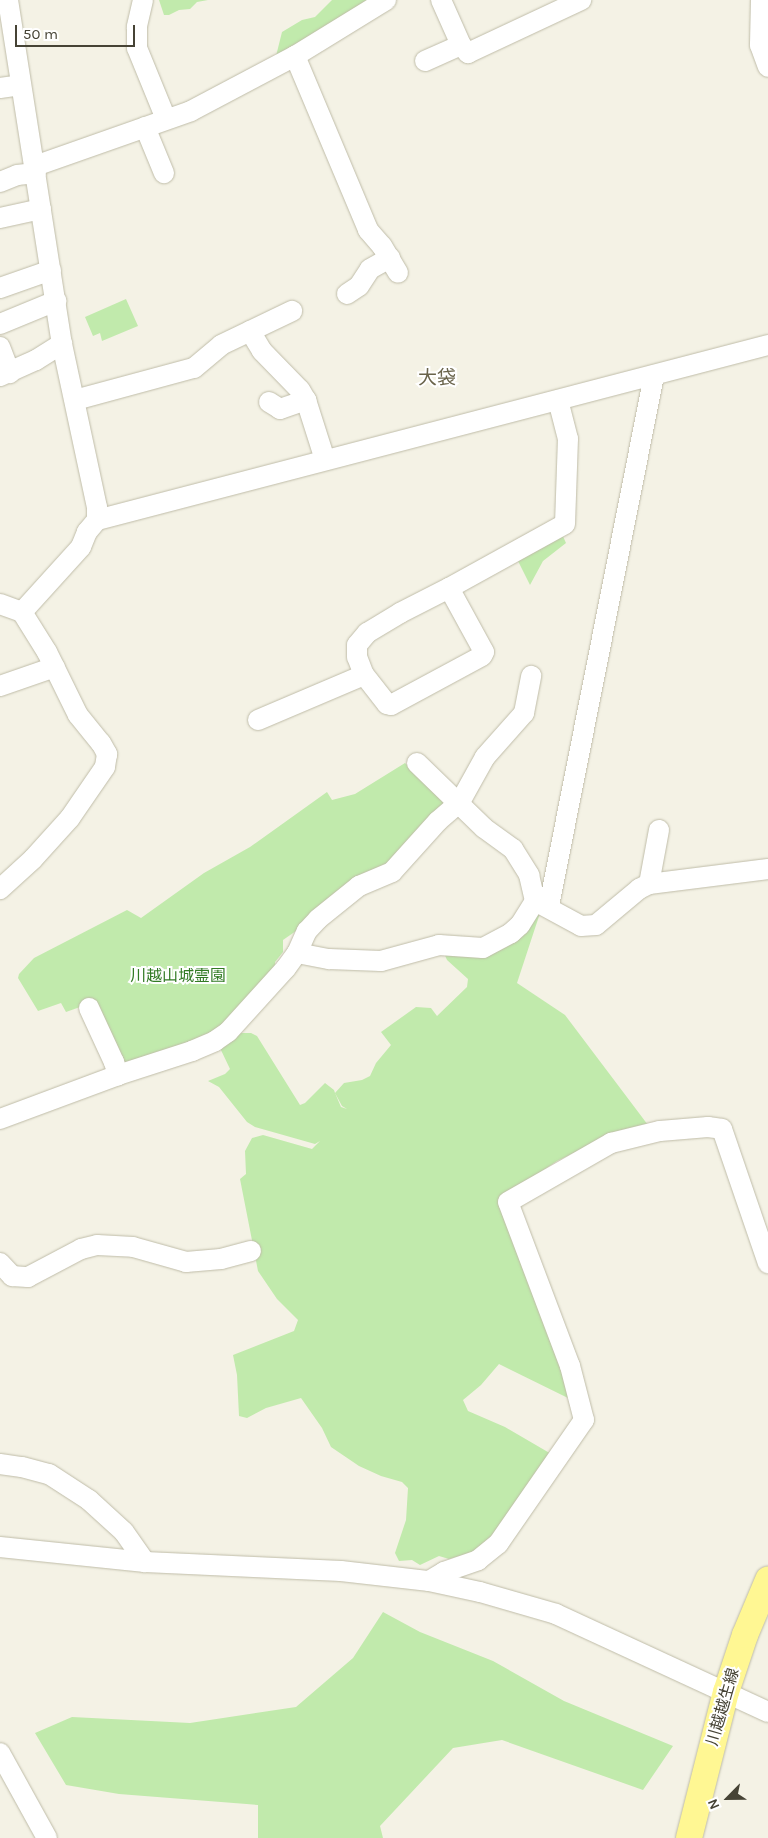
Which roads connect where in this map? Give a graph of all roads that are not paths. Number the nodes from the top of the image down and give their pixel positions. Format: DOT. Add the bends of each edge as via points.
graph roads {
  1 [pos="8,0"];
  2 [pos="143,0"];
  3 [pos="386,0"];
  4 [pos="440,0"];
  5 [pos="581,0"];
  6 [pos="761,0"];
  7 [pos="6,39"];
  8 [pos="461,45"];
  9 [pos="295,56"];
  10 [pos="425,61"];
  11 [pos="768,67"];
  12 [pos="21,85"];
  13 [pos="0,88"];
  14 [pos="166,119"];
  15 [pos="145,127"];
  16 [pos="35,170"];
  17 [pos="164,173"];
  18 [pos="0,182"];
  19 [pos="41,209"];
  20 [pos="0,218"];
  21 [pos="51,270"];
  22 [pos="0,288"];
  23 [pos="347,294"];
  24 [pos="56,301"];
  25 [pos="292,311"];
  26 [pos="0,324"];
  27 [pos="250,332"];
  28 [pos="62,344"];
  29 [pos="768,345"];
  30 [pos="0,347"];
  31 [pos="5,374"];
  32 [pos="654,376"];
  33 [pos="75,400"];
  34 [pos="306,400"];
  35 [pos="558,400"];
  36 [pos="269,402"];
  37 [pos="325,460"];
  38 [pos="96,520"];
  39 [pos="449,588"];
  40 [pos="0,604"];
  41 [pos="22,612"];
  42 [pos="55,667"];
  43 [pos="364,675"];
  44 [pos="531,676"];
  45 [pos="0,686"];
  46 [pos="258,720"];
  47 [pos="417,763"];
  48 [pos="460,802"];
  49 [pos="659,830"];
  50 [pos="768,869"];
  51 [pos="649,884"];
  52 [pos="0,889"];
  53 [pos="542,903"];
  54 [pos="297,953"];
  55 [pos="89,1008"];
  56 [pos="118,1075"];
  57 [pos="0,1120"];
  58 [pos="252,1251"];
  59 [pos="0,1263"];
  60 [pos="768,1263"];
  61 [pos="0,1464"];
  62 [pos="0,1547"];
  63 [pos="145,1562"];
  64 [pos="768,1580"];
  65 [pos="429,1581"];
  66 [pos="726,1692"];
  67 [pos="768,1712"];
  68 [pos="0,1752"];
  69 [pos="47,1838"];
  70 [pos="688,1838"];
  1 -- 7 [label="street"];
  2 -- 14 [label="street" via="137,48"];
  3 -- 9 [label="street"];
  4 -- 8 [label="street"];
  5 -- 8 [label="street" via="468,53"];
  6 -- 11 [label="street" via="760,45"];
  7 -- 12 [label="street"];
  8 -- 10 [label="street"];
  9 -- 14 [label="street" via="191,112"];
  9 -- 23 [label="street" via="368,230 394,266 370,269 359,286"];
  12 -- 13 [label="street"];
  12 -- 16 [label="street"];
  14 -- 15 [label="street"];
  15 -- 16 [label="street"];
  15 -- 17 [label="street"];
  16 -- 18 [label="street"];
  16 -- 19 [label="street"];
  19 -- 20 [label="street"];
  19 -- 21 [label="street"];
  21 -- 22 [label="street"];
  21 -- 24 [label="street"];
  24 -- 26 [label="street"];
  24 -- 28 [label="street"];
  25 -- 27 [label="street"];
  27 -- 33 [label="street" via="221,345 194,368"];
  27 -- 34 [label="street" via="262,351"];
  28 -- 31 [label="street"];
  28 -- 33 [label="street"];
  29 -- 32 [label="street"];
  30 -- 31 [label="street"];
  32 -- 35 [label="street"];
  32 -- 53 [label="street"];
  33 -- 38 [label="street" via="97,507"];
  34 -- 36 [label="street" via="280,409"];
  34 -- 37 [label="street"];
  35 -- 37 [label="street"];
  35 -- 39 [label="street" via="568,439 565,524"];
  37 -- 38 [label="street"];
  38 -- 41 [label="street" via="74,557"];
  39 -- 43 [label="street" via="367,633 356,645"];
  39 -- 43 [label="street" via="484,652 482,656 391,705"];
  40 -- 41 [label="street"];
  41 -- 42 [label="street"];
  42 -- 45 [label="street"];
  42 -- 52 [label="street" via="78,716 107,754 106,767 70,818"];
  43 -- 46 [label="street"];
  44 -- 48 [label="street" via="524,713 485,756"];
  47 -- 48 [label="street"];
  48 -- 53 [label="street" via="484,828 513,849 530,875"];
  48 -- 54 [label="street" via="438,821 392,872 359,886 318,919"];
  49 -- 51 [label="street"];
  50 -- 51 [label="street"];
  51 -- 53 [label="street" via="606,919 589,927 581,926"];
  53 -- 54 [label="street" via="512,932 483,948 440,945 381,961 329,959"];
  54 -- 56 [label="street" via="228,1032 215,1041"];
  55 -- 56 [label="street"];
  56 -- 57 [label="street"];
  58 -- 59 [label="street" via="222,1259 186,1262 133,1247 98,1244 81,1249 28,1277 12,1276"];
  60 -- 65 [label="street" via="722,1129 708,1126 660,1131 611,1143 508,1202 570,1366 584,1420 498,1544 478,1560"];
  61 -- 63 [label="street" via="49,1474 83,1496 124,1532"];
  62 -- 63 [label="street"];
  63 -- 65 [label="street" via="342,1571"];
  64 -- 66 [label="main road, 川越越生線"];
  65 -- 66 [label="street" via="556,1614"];
  66 -- 67 [label="street"];
  66 -- 70 [label="main road, 川越越生線"];
  68 -- 69 [label="street"];
}
